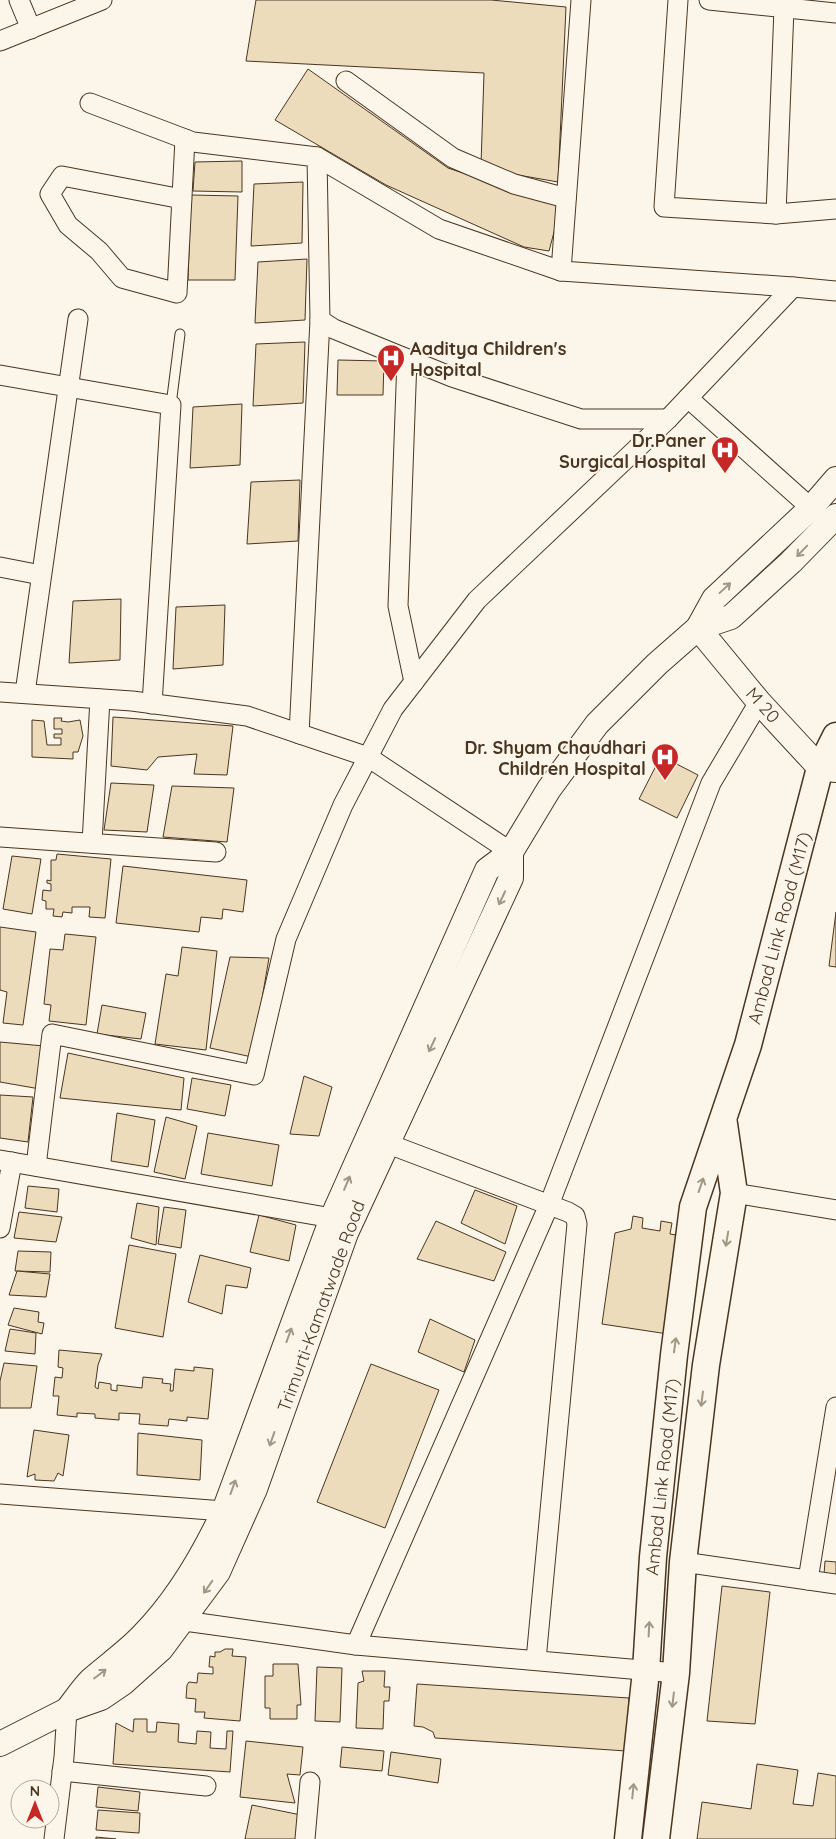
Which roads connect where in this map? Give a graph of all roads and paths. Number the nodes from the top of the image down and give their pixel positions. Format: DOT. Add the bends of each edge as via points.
graph roads {
  1 [pos="19,0"];
  2 [pos="102,0"];
  3 [pos="581,0"];
  4 [pos="678,0"];
  5 [pos="709,0"];
  6 [pos="784,8"];
  7 [pos="836,13"];
  8 [pos="31,29"];
  9 [pos="0,41"];
  10 [pos="346,81"];
  11 [pos="90,103"];
  12 [pos="185,139"];
  13 [pos="316,157"];
  14 [pos="566,198"];
  15 [pos="182,199"];
  16 [pos="836,209"];
  17 [pos="776,214"];
  18 [pos="561,272"];
  19 [pos="793,287"];
  20 [pos="836,291"];
  21 [pos="78,319"];
  22 [pos="320,320"];
  23 [pos="180,334"];
  24 [pos="408,359"];
  25 [pos="0,375"];
  26 [pos="68,387"];
  27 [pos="688,398"];
  28 [pos="171,405"];
  29 [pos="668,419"];
  30 [pos="836,479"];
  31 [pos="825,516"];
  32 [pos="0,567"];
  33 [pos="41,575"];
  34 [pos="698,628"];
  35 [pos="414,682"];
  36 [pos="0,692"];
  37 [pos="24,693"];
  38 [pos="100,699"];
  39 [pos="759,702"];
  40 [pos="152,704"];
  41 [pos="299,734"];
  42 [pos="836,736"];
  43 [pos="368,757"];
  44 [pos="828,769"];
  45 [pos="0,837"];
  46 [pos="92,843"];
  47 [pos="216,852"];
  48 [pos="511,852"];
  49 [pos="724,1121"];
  50 [pos="386,1143"];
  51 [pos="6,1161"];
  52 [pos="36,1166"];
  53 [pos="734,1193"];
  54 [pos="549,1205"];
  55 [pos="836,1210"];
  56 [pos="340,1222"];
  57 [pos="0,1228"];
  58 [pos="836,1407"];
  59 [pos="830,1477"];
  60 [pos="0,1494"];
  61 [pos="224,1511"];
  62 [pos="683,1562"];
  63 [pos="808,1580"];
  64 [pos="836,1584"];
  65 [pos="159,1618"];
  66 [pos="182,1621"];
  67 [pos="356,1645"];
  68 [pos="536,1660"];
  69 [pos="646,1671"];
  70 [pos="676,1673"];
  71 [pos="67,1710"];
  72 [pos="0,1744"];
  73 [pos="62,1771"];
  74 [pos="310,1782"];
  75 [pos="206,1786"];
  76 [pos="54,1839"];
  77 [pos="304,1839"];
  78 [pos="628,1839"];
  79 [pos="656,1839"];
  1 -- 8 [label="street"];
  2 -- 8 [label="street"];
  3 -- 14 [label="street"];
  4 -- 17 [label="street" via="664,207"];
  5 -- 6 [label="street"];
  6 -- 7 [label="street"];
  6 -- 17 [label="street"];
  8 -- 9 [label="street"];
  10 -- 14 [label="street" via="453,158 514,184"];
  11 -- 12 [label="street"];
  12 -- 13 [label="street"];
  12 -- 15 [label="street"];
  13 -- 18 [label="street" via="438,229"];
  13 -- 22 [label="street"];
  14 -- 18 [label="street"];
  15 -- 15 [label="street" via="177,293 122,278 99,251 68,225 50,194 62,176"];
  16 -- 17 [label="street"];
  18 -- 19 [label="street"];
  19 -- 20 [label="street"];
  19 -- 27 [label="street"];
  21 -- 26 [label="street"];
  22 -- 24 [label="street" via="334,329"];
  22 -- 41 [label="street"];
  23 -- 28 [label="lane"];
  24 -- 29 [label="street" via="581,420"];
  24 -- 35 [label="street" via="398,606"];
  25 -- 26 [label="street"];
  26 -- 28 [label="street"];
  26 -- 33 [label="street"];
  27 -- 29 [label="street"];
  27 -- 31 [label="street"];
  28 -- 40 [label="street"];
  29 -- 35 [label="street" via="477,600"];
  30 -- 31 [label="street, Trimurti-Kamatwade Road"];
  31 -- 34 [label="street, Trimurti-Kamatwade Road" via="791,562 730,617"];
  32 -- 33 [label="street"];
  33 -- 37 [label="street"];
  34 -- 39 [label="street, M 20"];
  34 -- 48 [label="street, Trimurti-Kamatwade Road" via="597,724 549,789"];
  35 -- 43 [label="street" via="393,709"];
  36 -- 37 [label="street"];
  37 -- 38 [label="street"];
  38 -- 40 [label="street"];
  38 -- 46 [label="street"];
  39 -- 44 [label="street, M 20"];
  39 -- 54 [label="street" via="711,783"];
  40 -- 41 [label="street" via="247,716"];
  41 -- 43 [label="street"];
  42 -- 44 [label="main road, Ambad Link Road (M17)"];
  43 -- 48 [label="street"];
  43 -- 52 [label="street" via="343,805 286,939 254,1075 52,1034"];
  44 -- 49 [label="main road, Ambad Link Road (M17)"];
  45 -- 46 [label="street"];
  46 -- 47 [label="street"];
  48 -- 50 [label="street, Trimurti-Kamatwade Road, one-way" via="511,878"];
  56 -- 48 [label="street, Trimurti-Kamatwade Road, one-way" via="487,870"];
  49 -- 53 [label="main road, Ambad Link Road (M17)"];
  69 -- 49 [label="main road, Ambad Link Road (M17), one-way" via="659,1499 693,1207"];
  50 -- 54 [label="street"];
  50 -- 56 [label="street, Trimurti-Kamatwade Road"];
  51 -- 52 [label="street"];
  51 -- 57 [label="street"];
  52 -- 56 [label="street"];
  53 -- 55 [label="street"];
  53 -- 62 [label="main road, Ambad Link Road (M17), one-way" via="706,1365"];
  54 -- 67 [label="street"];
  54 -- 68 [label="street" via="574,1216 577,1231"];
  61 -- 56 [label="street, Trimurti-Kamatwade Road, one-way"];
  56 -- 66 [label="street, Trimurti-Kamatwade Road, one-way" via="240,1527 218,1572"];
  58 -- 59 [label="street"];
  59 -- 63 [label="street"];
  60 -- 61 [label="street"];
  61 -- 65 [label="street, Trimurti-Kamatwade Road" via="198,1564"];
  62 -- 63 [label="street"];
  62 -- 70 [label="main road, Ambad Link Road (M17)"];
  63 -- 64 [label="street"];
  65 -- 66 [label="street"];
  71 -- 65 [label="street, Trimurti-Kamatwade Road, one-way" via="91,1680 123,1656"];
  66 -- 67 [label="street"];
  66 -- 71 [label="street, Trimurti-Kamatwade Road" via="161,1649 123,1683 101,1698"];
  67 -- 68 [label="street"];
  68 -- 69 [label="street"];
  69 -- 70 [label="street"];
  78 -- 69 [label="main road, Ambad Link Road (M17), one-way"];
  70 -- 79 [label="main road, Ambad Link Road (M17), one-way"];
  71 -- 72 [label="street, Trimurti-Kamatwade Road"];
  71 -- 73 [label="street"];
  73 -- 75 [label="street"];
  73 -- 76 [label="street"];
  74 -- 77 [label="street"];
}
